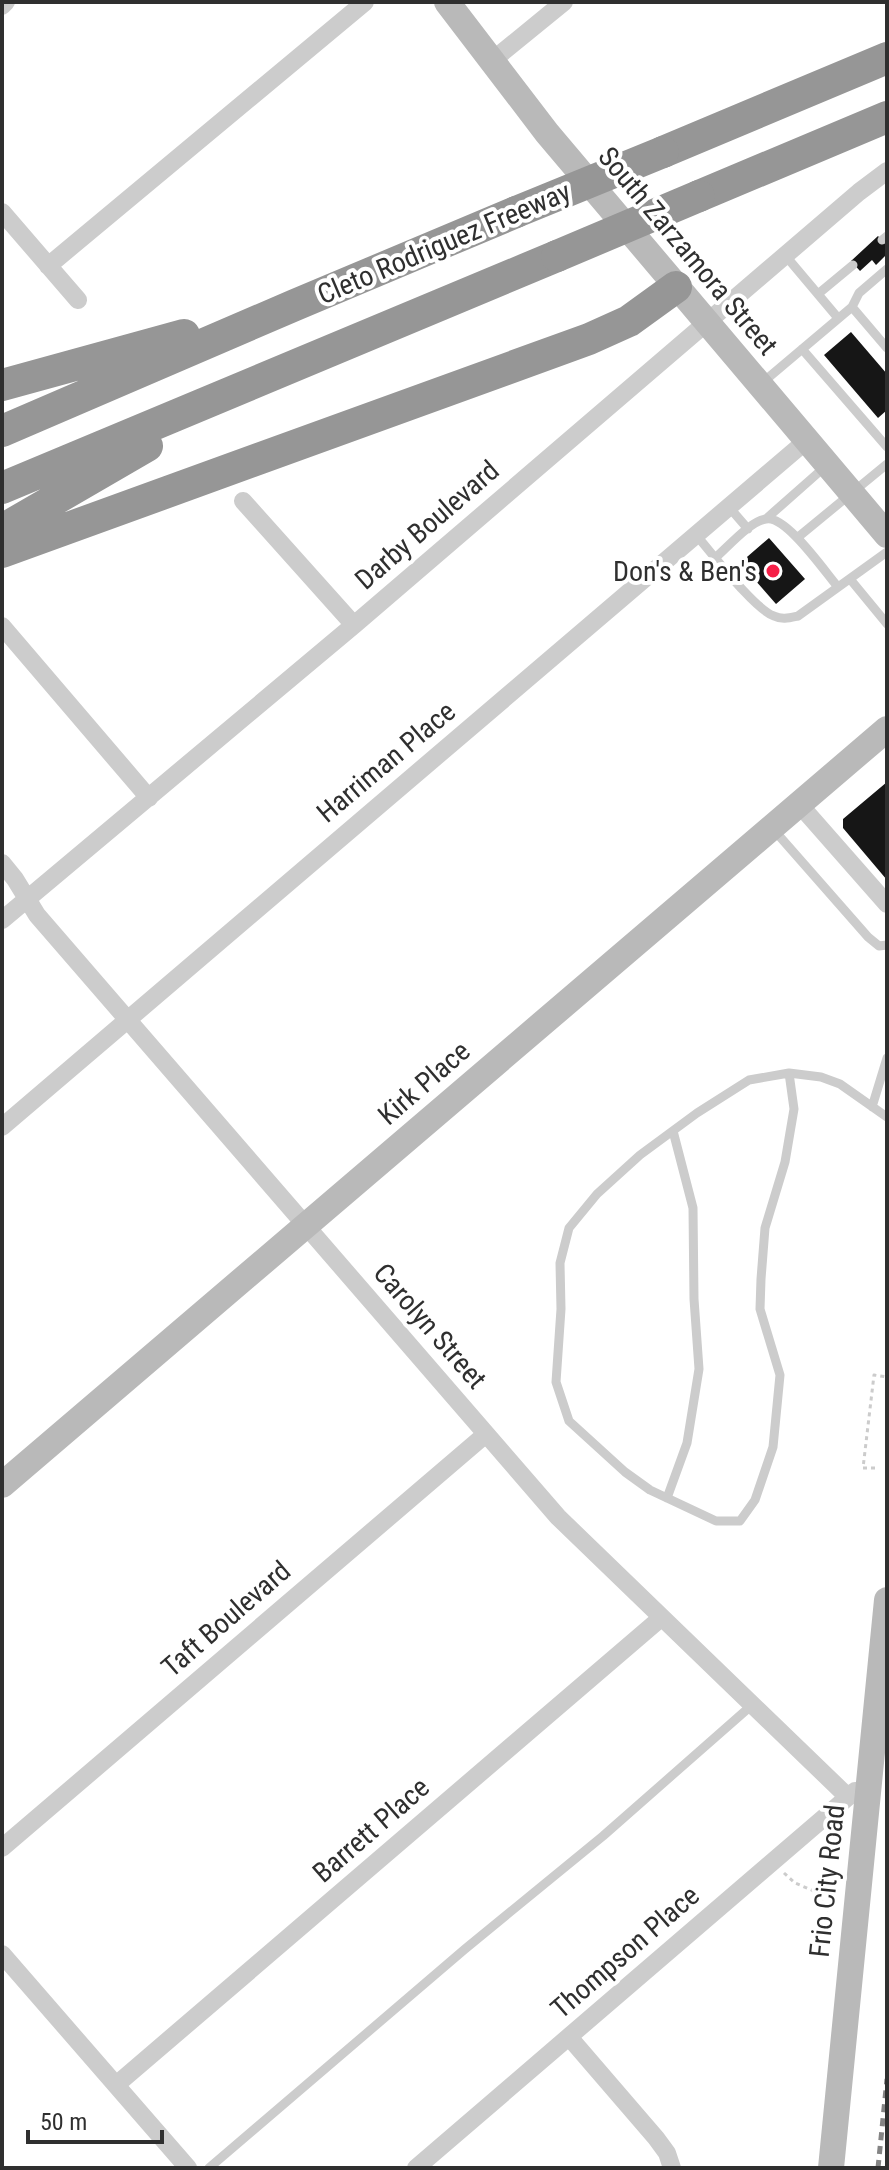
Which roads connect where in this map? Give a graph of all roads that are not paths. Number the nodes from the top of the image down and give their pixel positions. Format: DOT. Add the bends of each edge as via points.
graph roads {
  1 [pos="365,2"];
  2 [pos="447,2"];
  3 [pos="564,2"];
  4 [pos="887,58"];
  5 [pos="493,60"];
  6 [pos="887,117"];
  7 [pos="887,171"];
  8 [pos="2,212"];
  9 [pos="785,255"];
  10 [pos="853,265"];
  11 [pos="48,266"];
  12 [pos="887,269"];
  13 [pos="676,287"];
  14 [pos="818,294"];
  15 [pos="78,300"];
  16 [pos="295,305"];
  17 [pos="852,307"];
  18 [pos="838,318"];
  19 [pos="706,323"];
  20 [pos="887,348"];
  21 [pos="802,349"];
  22 [pos="257,382"];
  23 [pos="2,385"];
  24 [pos="759,386"];
  25 [pos="2,431"];
  26 [pos="806,441"];
  27 [pos="887,447"];
  28 [pos="887,464"];
  29 [pos="827,465"];
  30 [pos="2,488"];
  31 [pos="852,494"];
  32 [pos="243,501"];
  33 [pos="729,507"];
  34 [pos="767,518"];
  35 [pos="748,529"];
  36 [pos="2,530"];
  37 [pos="696,535"];
  38 [pos="887,535"];
  39 [pos="797,538"];
  40 [pos="2,552"];
  41 [pos="887,552"];
  42 [pos="715,558"];
  43 [pos="850,579"];
  44 [pos="838,587"];
  45 [pos="887,624"];
  46 [pos="354,625"];
  47 [pos="2,626"];
  48 [pos="887,729"];
  49 [pos="149,798"];
  50 [pos="799,804"];
  51 [pos="771,828"];
  52 [pos="2,863"];
  53 [pos="27,898"];
  54 [pos="887,904"];
  55 [pos="2,920"];
  56 [pos="886,947"];
  57 [pos="127,1019"];
  58 [pos="887,1058"];
  59 [pos="789,1073"];
  60 [pos="872,1107"];
  61 [pos="887,1117"];
  62 [pos="2,1127"];
  63 [pos="673,1131"];
  64 [pos="306,1226"];
  65 [pos="486,1434"];
  66 [pos="2,1485"];
  67 [pos="667,1498"];
  68 [pos="887,1600"];
  69 [pos="661,1618"];
  70 [pos="752,1705"];
  71 [pos="870,1779"];
  72 [pos="848,1797"];
  73 [pos="2,1848"];
  74 [pos="2,1954"];
  75 [pos="569,2037"];
  76 [pos="116,2085"];
  77 [pos="188,2168"];
  78 [pos="209,2168"];
  79 [pos="416,2168"];
  80 [pos="672,2168"];
  81 [pos="831,2168"];
  1 -- 11 [label="street"];
  2 -- 5 [label="main road, South Zarzamora Street"];
  3 -- 5 [label="street"];
  4 -- 16 [label="highway, Cleto Rodriguez Freeway, bridge"];
  5 -- 13 [label="main road, South Zarzamora Street"];
  6 -- 22 [label="highway, Cleto Rodriguez Freeway, bridge"];
  7 -- 9 [label="street, Darby Boulevard"];
  8 -- 11 [label="street"];
  9 -- 14 [label="lane"];
  9 -- 19 [label="street, Darby Boulevard"];
  10 -- 14 [label="lane"];
  11 -- 15 [label="street"];
  12 -- 17 [label="lane" via="859,293"];
  13 -- 19 [label="main road, South Zarzamora Street"];
  13 -- 40 [label="highway" via="629,321 589,339"];
  14 -- 18 [label="lane"];
  16 -- 23 [label="highway"];
  16 -- 25 [label="highway, Cleto Rodriguez Freeway"];
  17 -- 18 [label="lane"];
  17 -- 20 [label="lane"];
  18 -- 21 [label="lane"];
  19 -- 24 [label="main road, South Zarzamora Street"];
  19 -- 46 [label="street, Darby Boulevard"];
  21 -- 24 [label="lane"];
  21 -- 27 [label="lane"];
  22 -- 30 [label="highway, Cleto Rodriguez Freeway"];
  22 -- 36 [label="highway"];
  24 -- 26 [label="main road, South Zarzamora Street"];
  26 -- 29 [label="main road, South Zarzamora Street"];
  26 -- 33 [label="street, Harriman Place"];
  28 -- 31 [label="lane"];
  29 -- 31 [label="main road, South Zarzamora Street"];
  29 -- 34 [label="lane"];
  31 -- 38 [label="main road, South Zarzamora Street"];
  31 -- 39 [label="lane"];
  32 -- 46 [label="street"];
  33 -- 35 [label="lane"];
  33 -- 37 [label="street, Harriman Place"];
  34 -- 35 [label="lane"];
  34 -- 39 [label="lane" via="784,524"];
  35 -- 42 [label="lane"];
  37 -- 42 [label="lane"];
  37 -- 57 [label="street, Harriman Place"];
  39 -- 44 [label="lane"];
  41 -- 43 [label="lane"];
  42 -- 44 [label="lane" via="771,616 798,616"];
  43 -- 44 [label="lane"];
  43 -- 45 [label="lane"];
  46 -- 49 [label="street, Darby Boulevard"];
  47 -- 49 [label="street"];
  48 -- 50 [label="main road, Kirk Place"];
  49 -- 53 [label="street, Darby Boulevard"];
  50 -- 51 [label="main road, Kirk Place"];
  50 -- 54 [label="street"];
  51 -- 56 [label="lane" via="868,937"];
  51 -- 64 [label="main road, Kirk Place"];
  52 -- 53 [label="street, Carolyn Street"];
  53 -- 55 [label="street, Darby Boulevard"];
  53 -- 57 [label="street, Carolyn Street"];
  57 -- 62 [label="street, Harriman Place"];
  57 -- 64 [label="street, Carolyn Street"];
  58 -- 60 [label="lane"];
  59 -- 60 [label="lane" via="840,1084"];
  59 -- 63 [label="lane" via="749,1080"];
  59 -- 67 [label="lane" via="794,1109 765,1228 761,1279 760,1309 780,1375 773,1447 755,1500 740,1521 716,1521"];
  60 -- 61 [label="lane"];
  63 -- 67 [label="lane" via="693,1208 699,1369 687,1443"];
  63 -- 67 [label="lane" via="597,1194 569,1228 560,1263 556,1382 569,1421 625,1472"];
  64 -- 65 [label="street, Carolyn Street"];
  64 -- 66 [label="main road, Kirk Place"];
  65 -- 69 [label="street, Carolyn Street" via="558,1517"];
  65 -- 73 [label="street, Taft Boulevard"];
  68 -- 71 [label="main road, Frio City Road"];
  69 -- 70 [label="street, Carolyn Street"];
  69 -- 76 [label="street, Barrett Place"];
  70 -- 72 [label="street, Carolyn Street"];
  70 -- 78 [label="lane"];
  71 -- 72 [label="street, Thompson Place"];
  71 -- 81 [label="main road, Frio City Road"];
  72 -- 75 [label="street, Thompson Place"];
  74 -- 76 [label="street"];
  75 -- 79 [label="street, Thompson Place"];
  75 -- 80 [label="street" via="656,2138"];
  76 -- 77 [label="street"];
}
